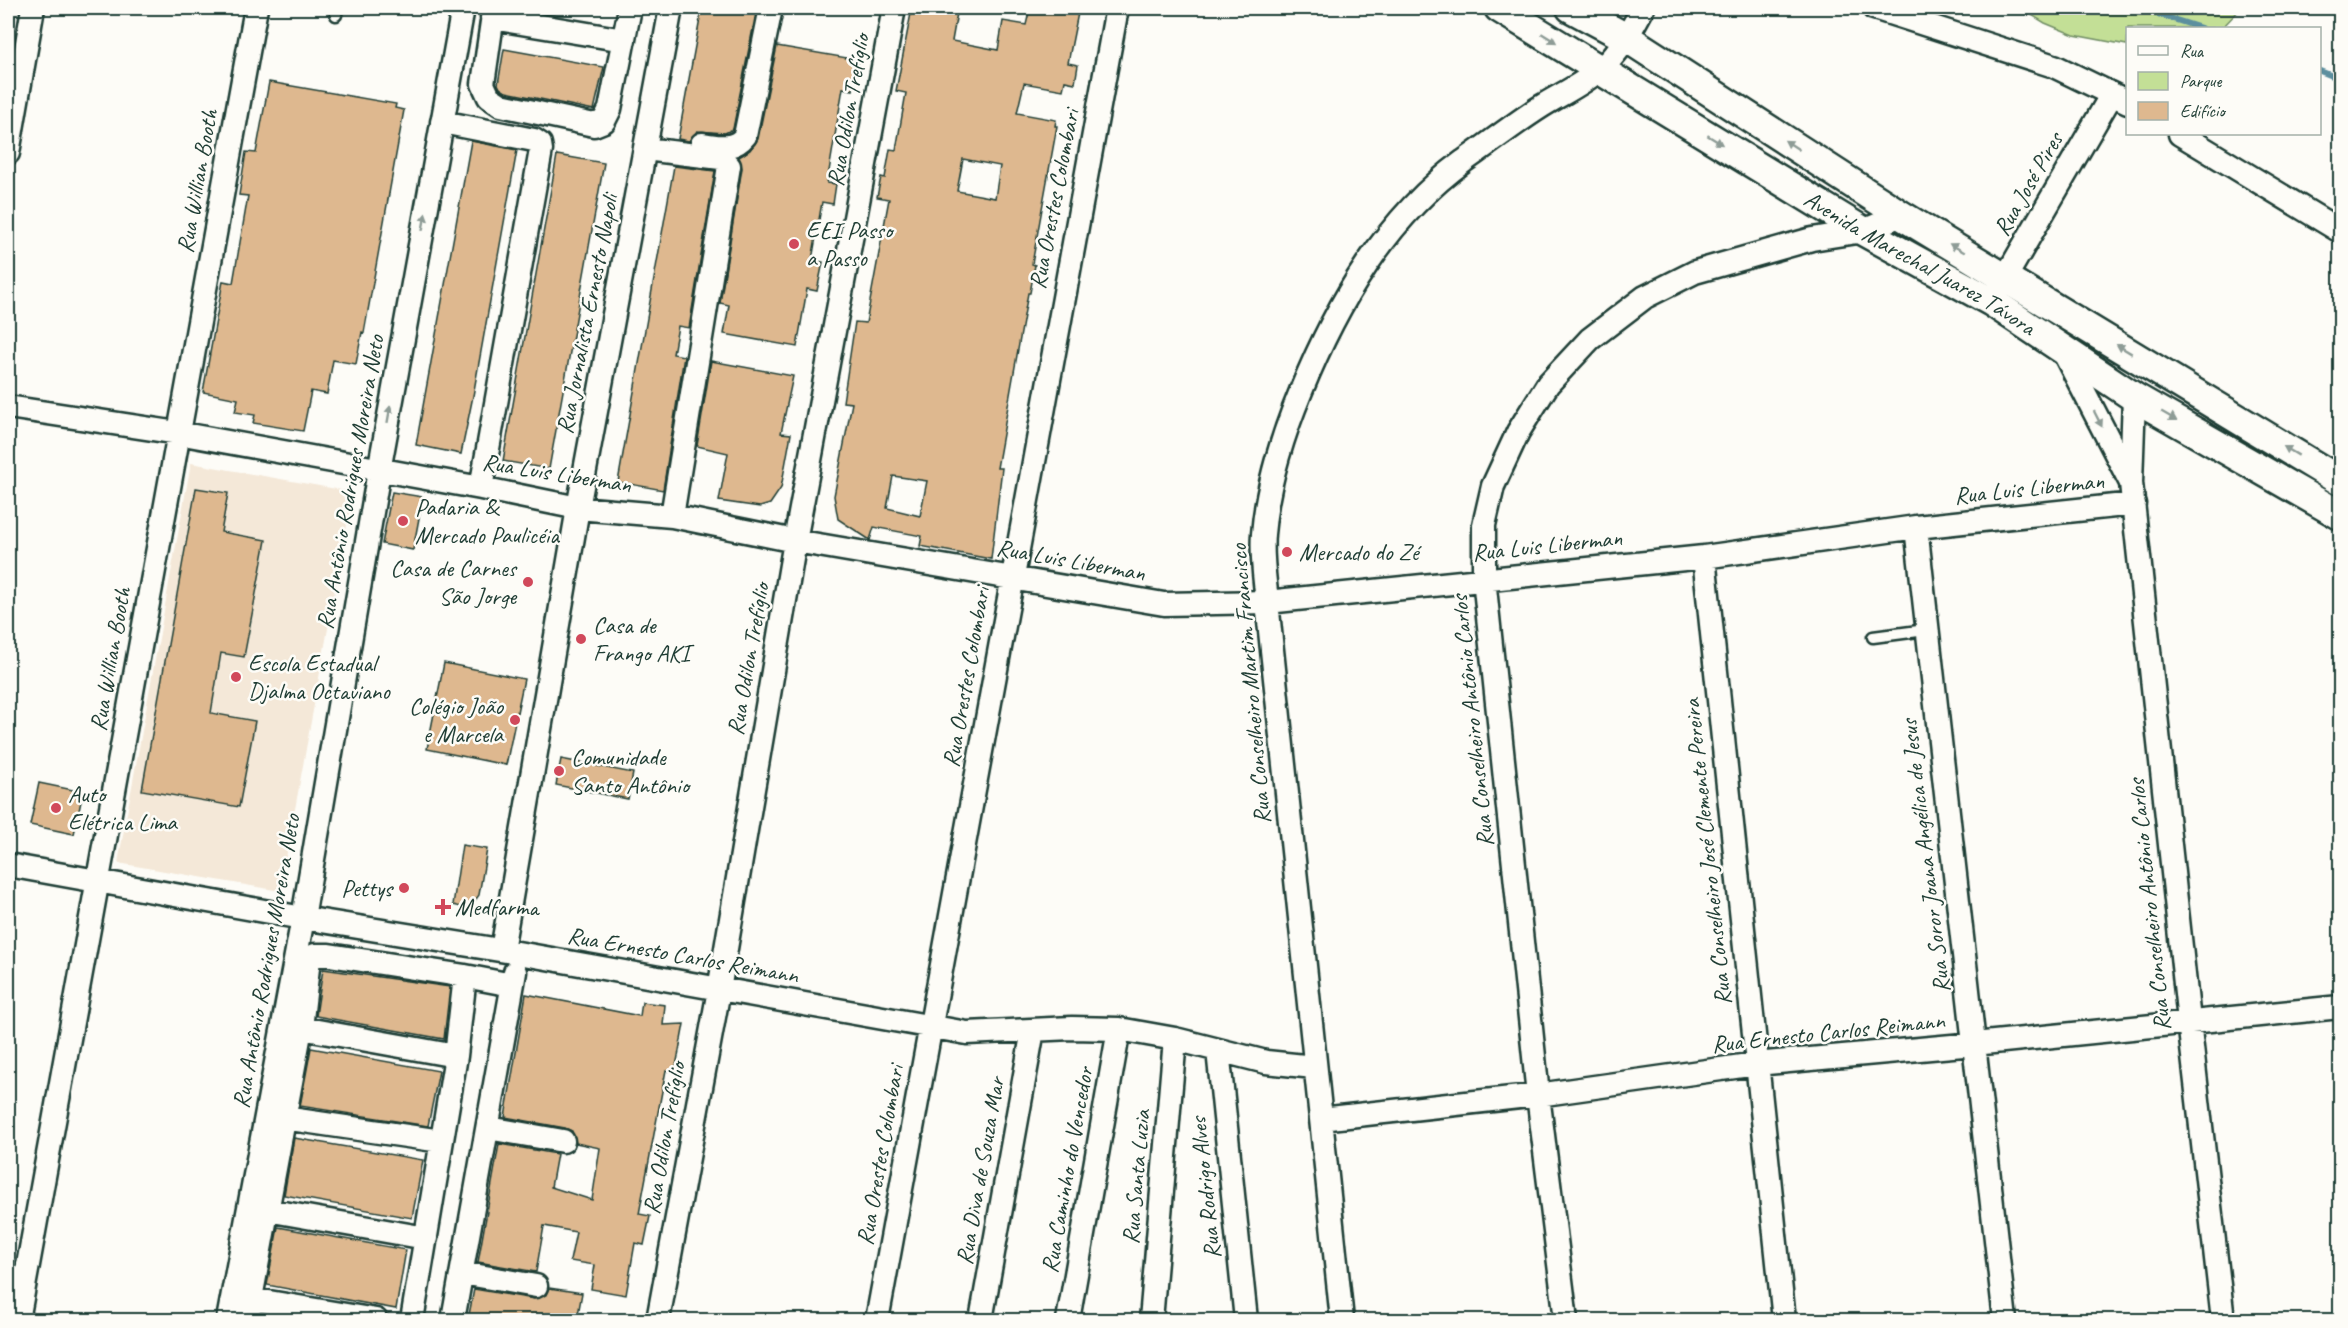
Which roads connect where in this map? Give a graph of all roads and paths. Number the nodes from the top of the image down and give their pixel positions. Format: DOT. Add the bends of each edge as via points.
graph roads {
  1 [pos="33,8"];
  2 [pos="256,8"];
  3 [pos="463,8"];
  4 [pos="630,8"];
  5 [pos="671,8"];
  6 [pos="771,8"];
  7 [pos="894,8"];
  8 [pos="1118,8"];
  9 [pos="1499,8"];
  10 [pos="1571,8"];
  11 [pos="1643,8"];
  12 [pos="1874,8"];
  13 [pos="493,13"];
  14 [pos="1627,38"];
  15 [pos="624,40"];
  16 [pos="1600,69"];
  17 [pos="2120,98"];
  18 [pos="442,122"];
  19 [pos="2182,135"];
  20 [pos="646,142"];
  21 [pos="8,153"];
  22 [pos="1901,215"];
  23 [pos="1863,231"];
  24 [pos="2340,231"];
  25 [pos="2006,277"];
  26 [pos="1992,302"];
  27 [pos="2062,349"];
  28 [pos="2134,397"];
  29 [pos="8,407"];
  30 [pos="178,433"];
  31 [pos="379,471"];
  32 [pos="2340,481"];
  33 [pos="481,488"];
  34 [pos="2132,493"];
  35 [pos="578,508"];
  36 [pos="2340,515"];
  37 [pos="672,516"];
  38 [pos="1916,527"];
  39 [pos="795,541"];
  40 [pos="1704,557"];
  41 [pos="1012,578"];
  42 [pos="1484,578"];
  43 [pos="1267,602"];
  44 [pos="1926,630"];
  45 [pos="1873,637"];
  46 [pos="8,865"];
  47 [pos="97,882"];
  48 [pos="303,918"];
  49 [pos="510,951"];
  50 [pos="465,976"];
  51 [pos="512,985"];
  52 [pos="719,990"];
  53 [pos="2340,1007"];
  54 [pos="2188,1021"];
  55 [pos="301,1028"];
  56 [pos="930,1028"];
  57 [pos="1119,1029"];
  58 [pos="1033,1030"];
  59 [pos="1175,1038"];
  60 [pos="1974,1044"];
  61 [pos="1218,1050"];
  62 [pos="456,1056"];
  63 [pos="1756,1064"];
  64 [pos="1314,1067"];
  65 [pos="1538,1095"];
  66 [pos="274,1117"];
  67 [pos="1321,1119"];
  68 [pos="488,1128"];
  69 [pos="441,1141"];
  70 [pos="563,1141"];
  71 [pos="267,1210"];
  72 [pos="426,1238"];
  73 [pos="462,1273"];
  74 [pos="536,1286"];
  75 [pos="249,1310"];
  76 [pos="18,1320"];
  77 [pos="228,1320"];
  78 [pos="376,1320"];
  79 [pos="412,1320"];
  80 [pos="453,1320"];
  81 [pos="658,1320"];
  82 [pos="877,1320"];
  83 [pos="981,1320"];
  84 [pos="1068,1320"];
  85 [pos="1151,1320"];
  86 [pos="1246,1320"];
  87 [pos="1342,1320"];
  88 [pos="1566,1320"];
  89 [pos="1784,1320"];
  90 [pos="2005,1320"];
  91 [pos="2223,1320"];
  1 -- 21 [label="street"];
  2 -- 30 [label="street, Rua Willian Booth"];
  3 -- 18 [label="street, Rua Antônio Rodrigues Moreira Neto"];
  4 -- 15 [label="street"];
  5 -- 20 [label="street, Rua Jornalista Ernesto Napoli"];
  6 -- 20 [label="street" via="747,131 740,142 730,147"];
  7 -- 39 [label="street, Rua Odilon Trefíglio"];
  8 -- 41 [label="street, Rua Orestes Colombari"];
  9 -- 16 [label="street, Avenida Marechal Juarez Távora, one-way"];
  10 -- 14 [label="street, Avenida Marechal Juarez Távora"];
  11 -- 14 [label="street, Rua Conselheiro Martim Francisco"];
  12 -- 17 [label="street" via="2054,66"];
  13 -- 15 [label="street"];
  13 -- 15 [label="street" via="483,84 489,97 501,105 586,124 600,124 610,109"];
  14 -- 16 [label="street, Rua Conselheiro Martim Francisco"];
  22 -- 14 [label="street, Avenida Marechal Juarez Távora, one-way"];
  16 -- 23 [label="street, Avenida Marechal Juarez Távora, one-way"];
  16 -- 43 [label="street, Rua Conselheiro Martim Francisco" via="1461,163 1411,209 1375,251 1344,299 1301,390 1271,479 1263,536"];
  17 -- 25 [label="street, Rua José Pires"];
  31 -- 18 [label="street, Rua Antônio Rodrigues Moreira Neto, one-way"];
  18 -- 33 [label="street" via="534,140 541,150"];
  19 -- 24 [label="street"];
  20 -- 35 [label="street, Rua Jornalista Ernesto Napoli"];
  20 -- 37 [label="street" via="721,158 729,166"];
  22 -- 23 [label="street, Rua Conselheiro Antônio Carlos"];
  25 -- 22 [label="street, Avenida Marechal Juarez Távora, one-way"];
  23 -- 26 [label="street, Avenida Marechal Juarez Távora"];
  23 -- 42 [label="street, Rua Conselheiro Antônio Carlos" via="1812,239 1695,272 1645,297 1590,339 1548,384 1518,432 1493,486 1484,525"];
  25 -- 26 [label="street, Rua José Pires"];
  32 -- 25 [label="street, Avenida Marechal Juarez Távora, one-way"];
  26 -- 27 [label="street, Avenida Marechal Juarez Távora"];
  27 -- 28 [label="street, Avenida Marechal Juarez Távora"];
  27 -- 34 [label="street, Rua Conselheiro Antônio Carlos, one-way"];
  28 -- 34 [label="street, Rua Conselheiro Antônio Carlos"];
  28 -- 36 [label="street, Avenida Marechal Juarez Távora, one-way"];
  29 -- 30 [label="street, Rua Luis Liberman"];
  30 -- 31 [label="street, Rua Luis Liberman"];
  30 -- 47 [label="street, Rua Willian Booth"];
  31 -- 33 [label="street, Rua Luis Liberman"];
  31 -- 48 [label="street, Rua Antônio Rodrigues Moreira Neto"];
  33 -- 35 [label="street, Rua Luis Liberman"];
  34 -- 38 [label="street, Rua Luis Liberman"];
  34 -- 54 [label="street, Rua Conselheiro Antônio Carlos"];
  35 -- 37 [label="street, Rua Luis Liberman"];
  35 -- 49 [label="street, Rua Jornalista Ernesto Napoli"];
  37 -- 39 [label="street, Rua Luis Liberman"];
  38 -- 40 [label="street, Rua Luis Liberman"];
  38 -- 44 [label="street, Rua Soror Joana Angélica de Jesus"];
  39 -- 41 [label="street, Rua Luis Liberman"];
  39 -- 52 [label="street, Rua Odilon Trefíglio"];
  40 -- 42 [label="street, Rua Luis Liberman"];
  40 -- 63 [label="street, Rua Conselheiro José Clemente Pereira"];
  41 -- 43 [label="street, Rua Luis Liberman" via="1164,604"];
  41 -- 56 [label="street, Rua Orestes Colombari"];
  42 -- 43 [label="street, Rua Luis Liberman"];
  42 -- 65 [label="street, Rua Conselheiro Antônio Carlos"];
  43 -- 64 [label="street, Rua Conselheiro Martim Francisco"];
  44 -- 45 [label="lane"];
  44 -- 60 [label="street, Rua Soror Joana Angélica de Jesus"];
  46 -- 47 [label="street, Rua Ernesto Carlos Reimann"];
  47 -- 48 [label="street, Rua Ernesto Carlos Reimann"];
  47 -- 76 [label="street, Rua Willian Booth"];
  48 -- 49 [label="street, Rua Ernesto Carlos Reimann"];
  48 -- 66 [label="street, Rua Antônio Rodrigues Moreira Neto"];
  49 -- 51 [label="street, Rua Jornalista Ernesto Napoli"];
  49 -- 52 [label="street, Rua Ernesto Carlos Reimann"];
  50 -- 51 [label="street"];
  50 -- 55 [label="street" via="315,955 309,959"];
  50 -- 62 [label="street"];
  51 -- 68 [label="street, Rua Jornalista Ernesto Napoli"];
  52 -- 56 [label="street, Rua Ernesto Carlos Reimann"];
  52 -- 81 [label="street, Rua Odilon Trefíglio"];
  53 -- 54 [label="street, Rua Ernesto Carlos Reimann"];
  54 -- 60 [label="street, Rua Ernesto Carlos Reimann"];
  54 -- 91 [label="street, Rua Conselheiro Antônio Carlos"];
  55 -- 62 [label="street"];
  55 -- 66 [label="street"];
  56 -- 58 [label="street, Rua Ernesto Carlos Reimann" via="967,1034"];
  56 -- 82 [label="street, Rua Orestes Colombari"];
  57 -- 58 [label="street, Rua Ernesto Carlos Reimann"];
  57 -- 59 [label="street, Rua Ernesto Carlos Reimann"];
  57 -- 84 [label="street, Rua Caminho do Vencedor"];
  58 -- 83 [label="street, Rua Diva de Souza Mar"];
  59 -- 61 [label="street, Rua Ernesto Carlos Reimann"];
  59 -- 85 [label="street, Rua Santa Luzia"];
  60 -- 63 [label="street, Rua Ernesto Carlos Reimann"];
  60 -- 90 [label="street, Rua Soror Joana Angélica de Jesus"];
  61 -- 64 [label="street, Rua Ernesto Carlos Reimann" via="1266,1062"];
  61 -- 86 [label="street, Rua Rodrigo Alves"];
  62 -- 69 [label="street"];
  63 -- 65 [label="street, Rua Ernesto Carlos Reimann"];
  63 -- 89 [label="street, Rua Conselheiro José Clemente Pereira"];
  64 -- 67 [label="street, Rua Conselheiro Martim Francisco"];
  65 -- 67 [label="street, Rua Ernesto Carlos Reimann"];
  65 -- 88 [label="street, Rua Conselheiro Antônio Carlos"];
  66 -- 69 [label="street"];
  66 -- 71 [label="street"];
  66 -- 77 [label="street, Rua Antônio Rodrigues Moreira Neto"];
  67 -- 87 [label="street, Rua Conselheiro Martim Francisco"];
  68 -- 70 [label="street"];
  68 -- 73 [label="street, Rua Jornalista Ernesto Napoli"];
  69 -- 72 [label="street"];
  71 -- 72 [label="street"];
  71 -- 75 [label="street"];
  72 -- 79 [label="street"];
  73 -- 74 [label="street"];
  73 -- 80 [label="street, Rua Jornalista Ernesto Napoli"];
  75 -- 78 [label="street"];
}
